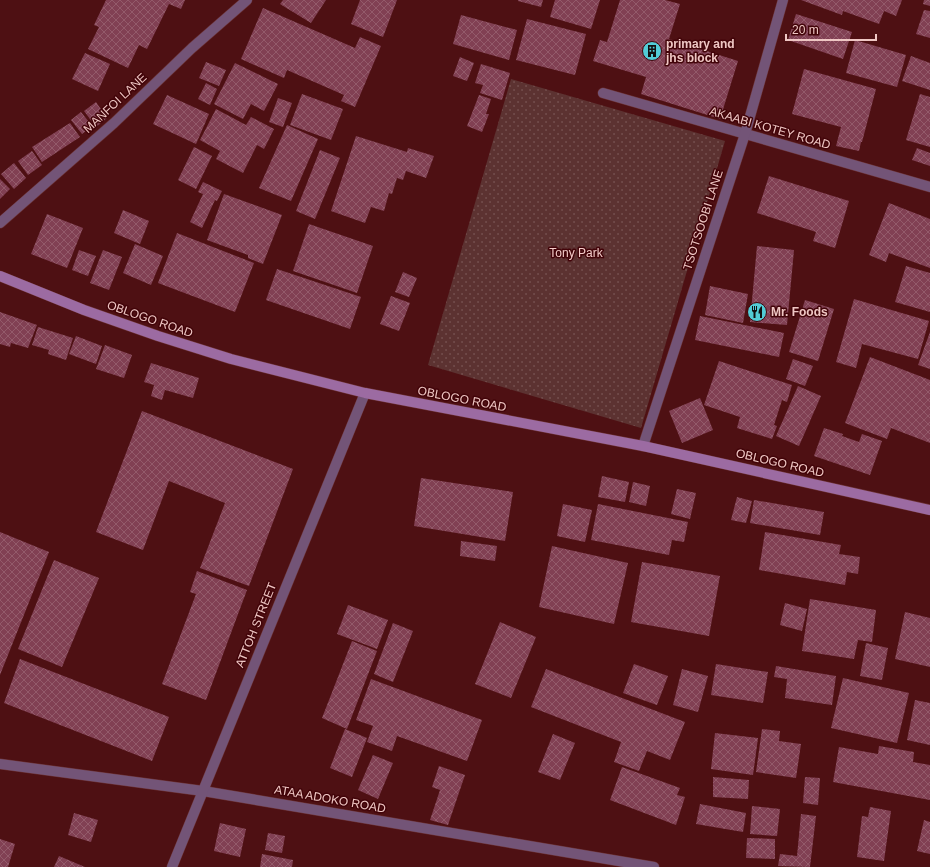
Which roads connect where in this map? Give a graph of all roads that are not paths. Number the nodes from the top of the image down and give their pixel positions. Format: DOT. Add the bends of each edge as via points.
graph roads {
  1 [pos="247,0"];
  2 [pos="784,0"];
  3 [pos="603,93"];
  4 [pos="744,134"];
  5 [pos="930,187"];
  6 [pos="0,224"];
  7 [pos="0,276"];
  8 [pos="365,393"];
  9 [pos="643,446"];
  10 [pos="930,510"];
  11 [pos="0,764"];
  12 [pos="203,791"];
  13 [pos="172,867"];
  14 [pos="654,867"];
  1 -- 6 [label="street, MANFOI LANE"];
  2 -- 4 [label="street, TSOTSOOBI LANE"];
  3 -- 4 [label="street, AKAABI KOTEY ROAD"];
  4 -- 5 [label="street, AKAABI KOTEY ROAD"];
  4 -- 9 [label="street, TSOTSOOBI LANE"];
  7 -- 8 [label="main road, OBLOGO ROAD" via="84,310 165,338 232,359"];
  8 -- 9 [label="main road, OBLOGO ROAD"];
  8 -- 12 [label="street, ATTOH STREET"];
  9 -- 10 [label="main road, OBLOGO ROAD"];
  11 -- 12 [label="street, ATAA ADOKO ROAD"];
  12 -- 13 [label="street, ATTOH STREET"];
  12 -- 14 [label="street, ATAA ADOKO ROAD"];
}
